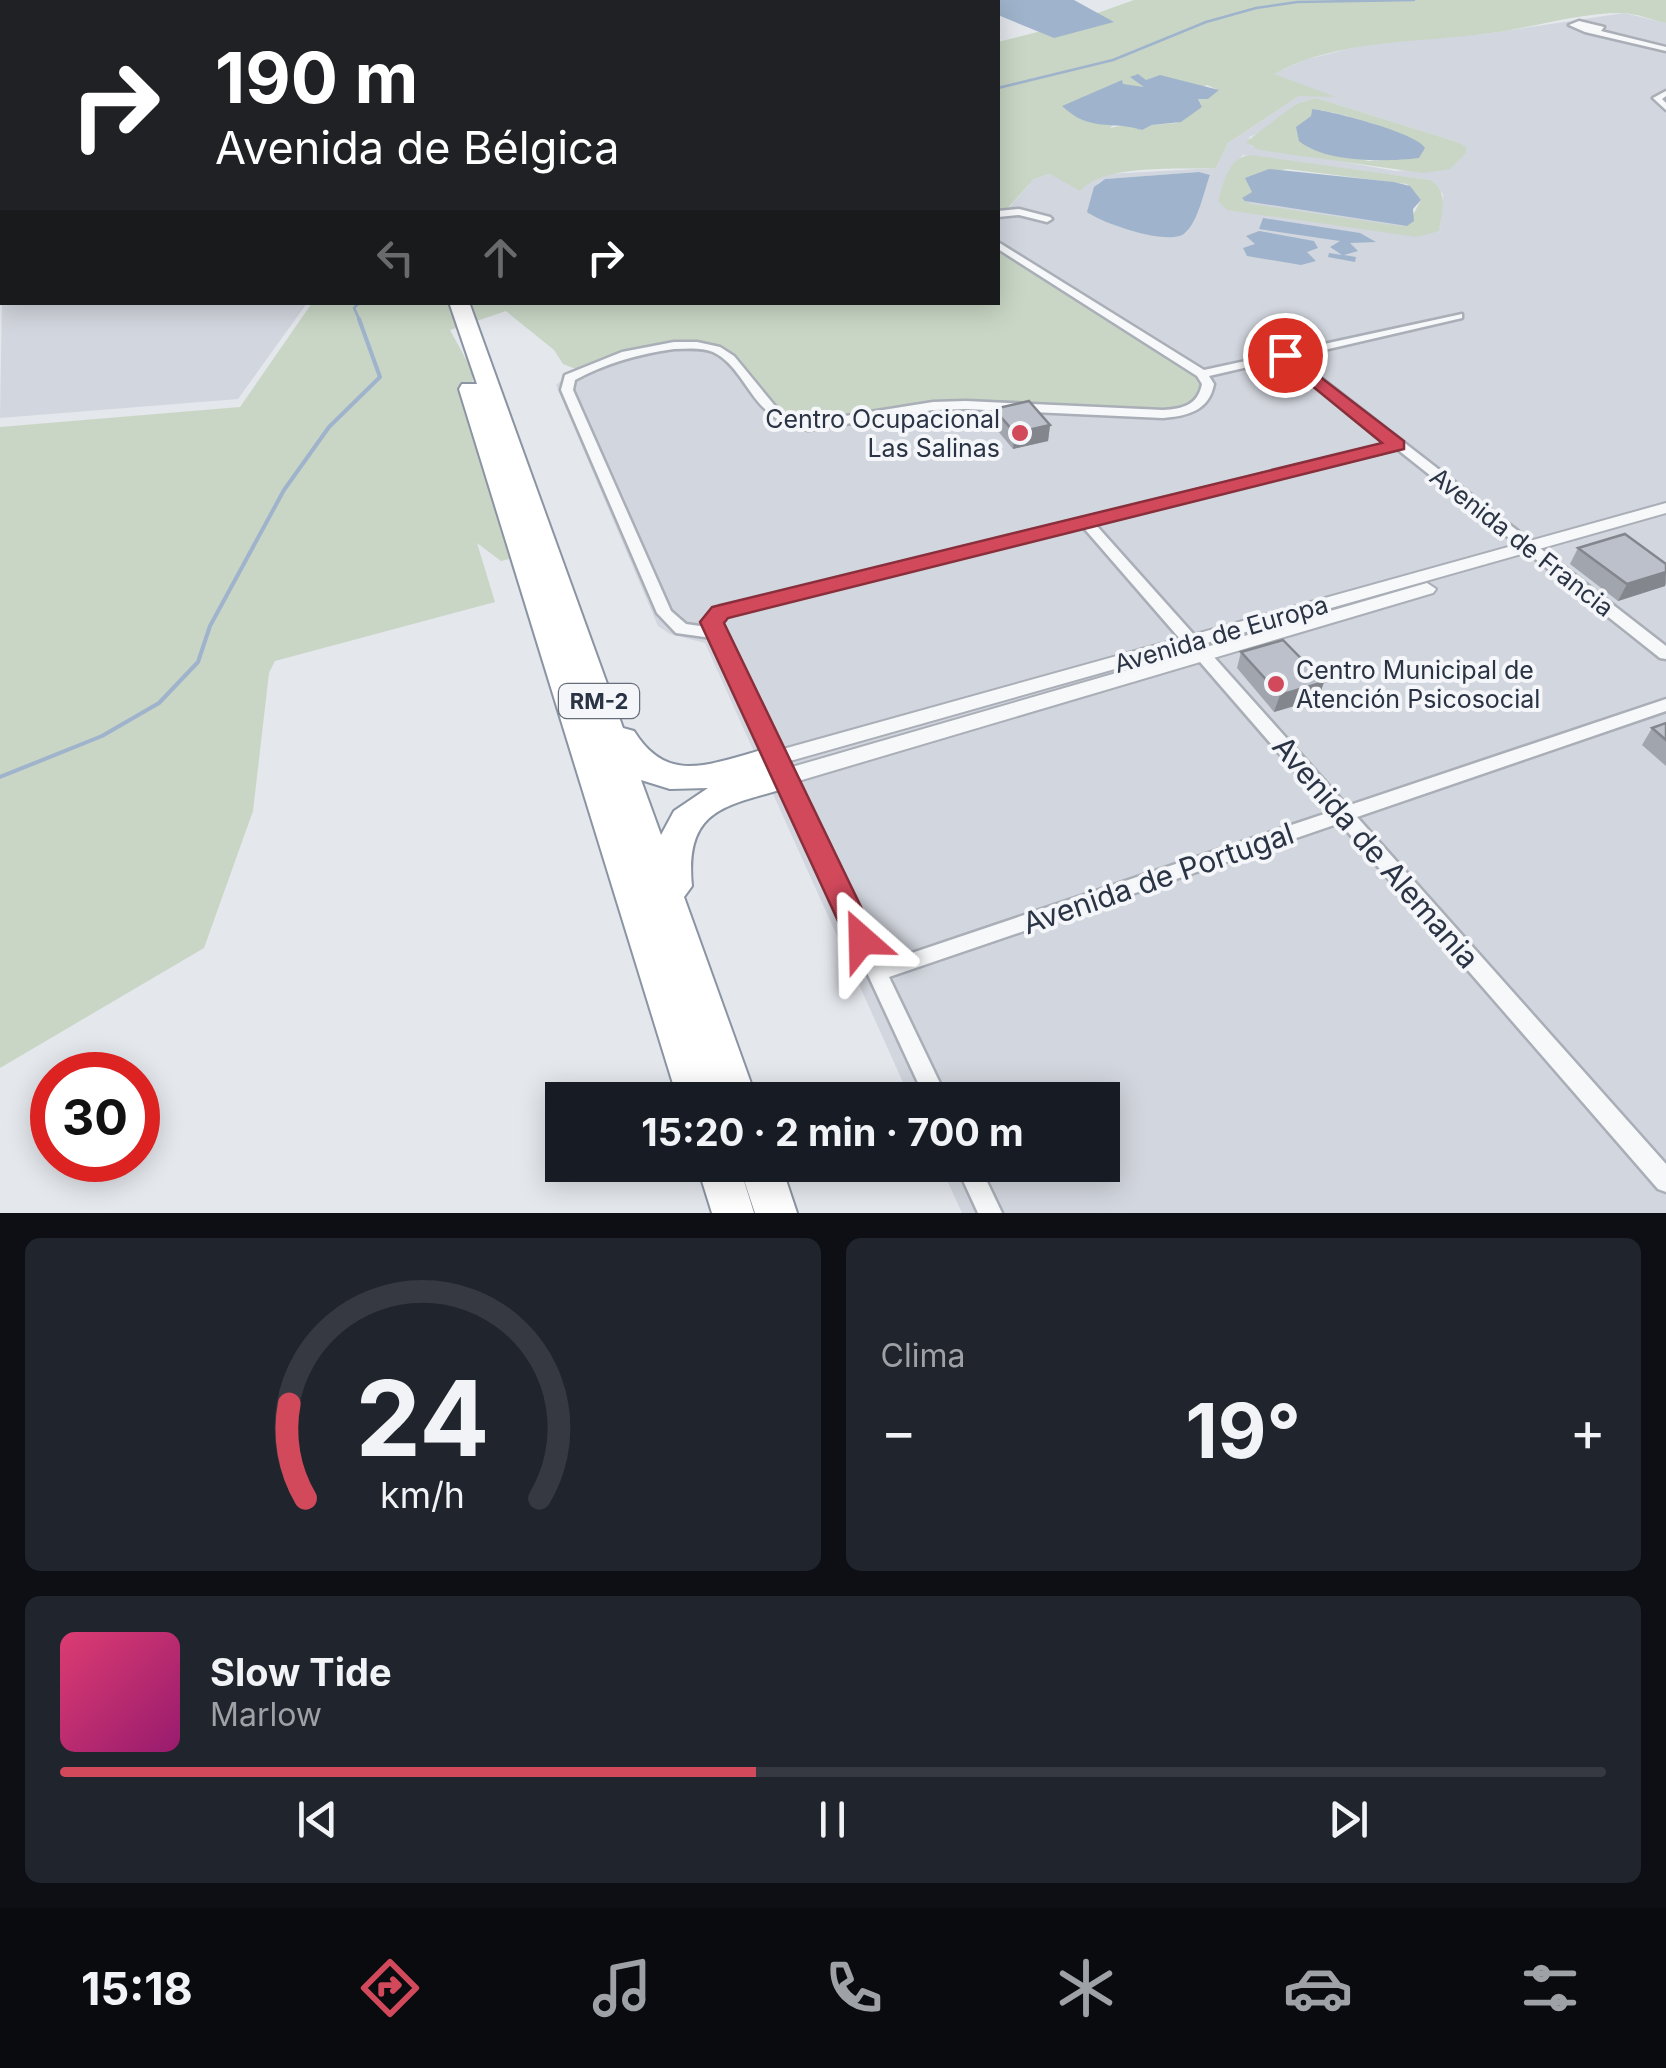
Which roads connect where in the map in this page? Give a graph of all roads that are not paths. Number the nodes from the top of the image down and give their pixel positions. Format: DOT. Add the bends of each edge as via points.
graph roads {
  1 [pos="1597,29"];
  2 [pos="1666,47"];
  3 [pos="1666,93"];
  4 [pos="1666,108"];
  5 [pos="1000,214"];
  6 [pos="1047,219"];
  7 [pos="1000,247"];
  8 [pos="441,305"];
  9 [pos="460,305"];
  10 [pos="1458,316"];
  11 [pos="1285,355"];
  12 [pos="1202,374"];
  13 [pos="1397,445"];
  14 [pos="1666,508"];
  15 [pos="1666,520"];
  16 [pos="1087,523"];
  17 [pos="1533,552"];
  18 [pos="715,628"];
  19 [pos="1196,648"];
  20 [pos="1666,654"];
  21 [pos="1666,706"];
  22 [pos="602,709"];
  23 [pos="780,768"];
  24 [pos="1344,816"];
  25 [pos="877,973"];
  26 [pos="692,1082"];
  27 [pos="735,1082"];
  28 [pos="744,1082"];
  29 [pos="928,1082"];
  30 [pos="1666,1181"];
  31 [pos="724,1182"];
  32 [pos="766,1182"];
  33 [pos="975,1182"];
  34 [pos="734,1213"];
  35 [pos="776,1213"];
  36 [pos="990,1213"];
  1 -- 2 [label="street"];
  3 -- 4 [label="street" via="1657,98"];
  5 -- 6 [label="street"];
  7 -- 12 [label="street"];
  8 -- 26 [label="highway, RM-2"];
  9 -- 22 [label="highway, RM-2"];
  10 -- 11 [label="street"];
  11 -- 12 [label="street"];
  11 -- 13 [label="street, Avenida de Francia"];
  12 -- 18 [label="street" via="1208,384 1204,399 1182,412 966,404 808,426 768,410 730,357 703,345 660,348 578,372 567,390 665,613 681,629"];
  13 -- 16 [label="street"];
  13 -- 17 [label="street, Avenida de Francia"];
  14 -- 17 [label="street, Avenida de Europa"];
  15 -- 17 [label="street, Avenida de Europa"];
  16 -- 18 [label="street" via="720,612"];
  16 -- 19 [label="street, Avenida de Alemania"];
  17 -- 19 [label="street, Avenida de Europa"];
  17 -- 20 [label="street, Avenida de Francia"];
  18 -- 23 [label="street"];
  19 -- 23 [label="street, Avenida de Europa"];
  19 -- 24 [label="street, Avenida de Alemania"];
  21 -- 24 [label="street, Avenida de Portugal"];
  22 -- 23 [label="highway" via="614,717 629,754 666,778"];
  22 -- 27 [label="highway, RM-2"];
  23 -- 25 [label="street"];
  23 -- 28 [label="highway" via="695,809 675,834 670,861"];
  24 -- 25 [label="street, Avenida de Portugal"];
  24 -- 30 [label="street, Avenida de Alemania"];
  25 -- 29 [label="street"];
  31 -- 34 [label="highway"];
  32 -- 35 [label="highway"];
  33 -- 36 [label="street"];
}
